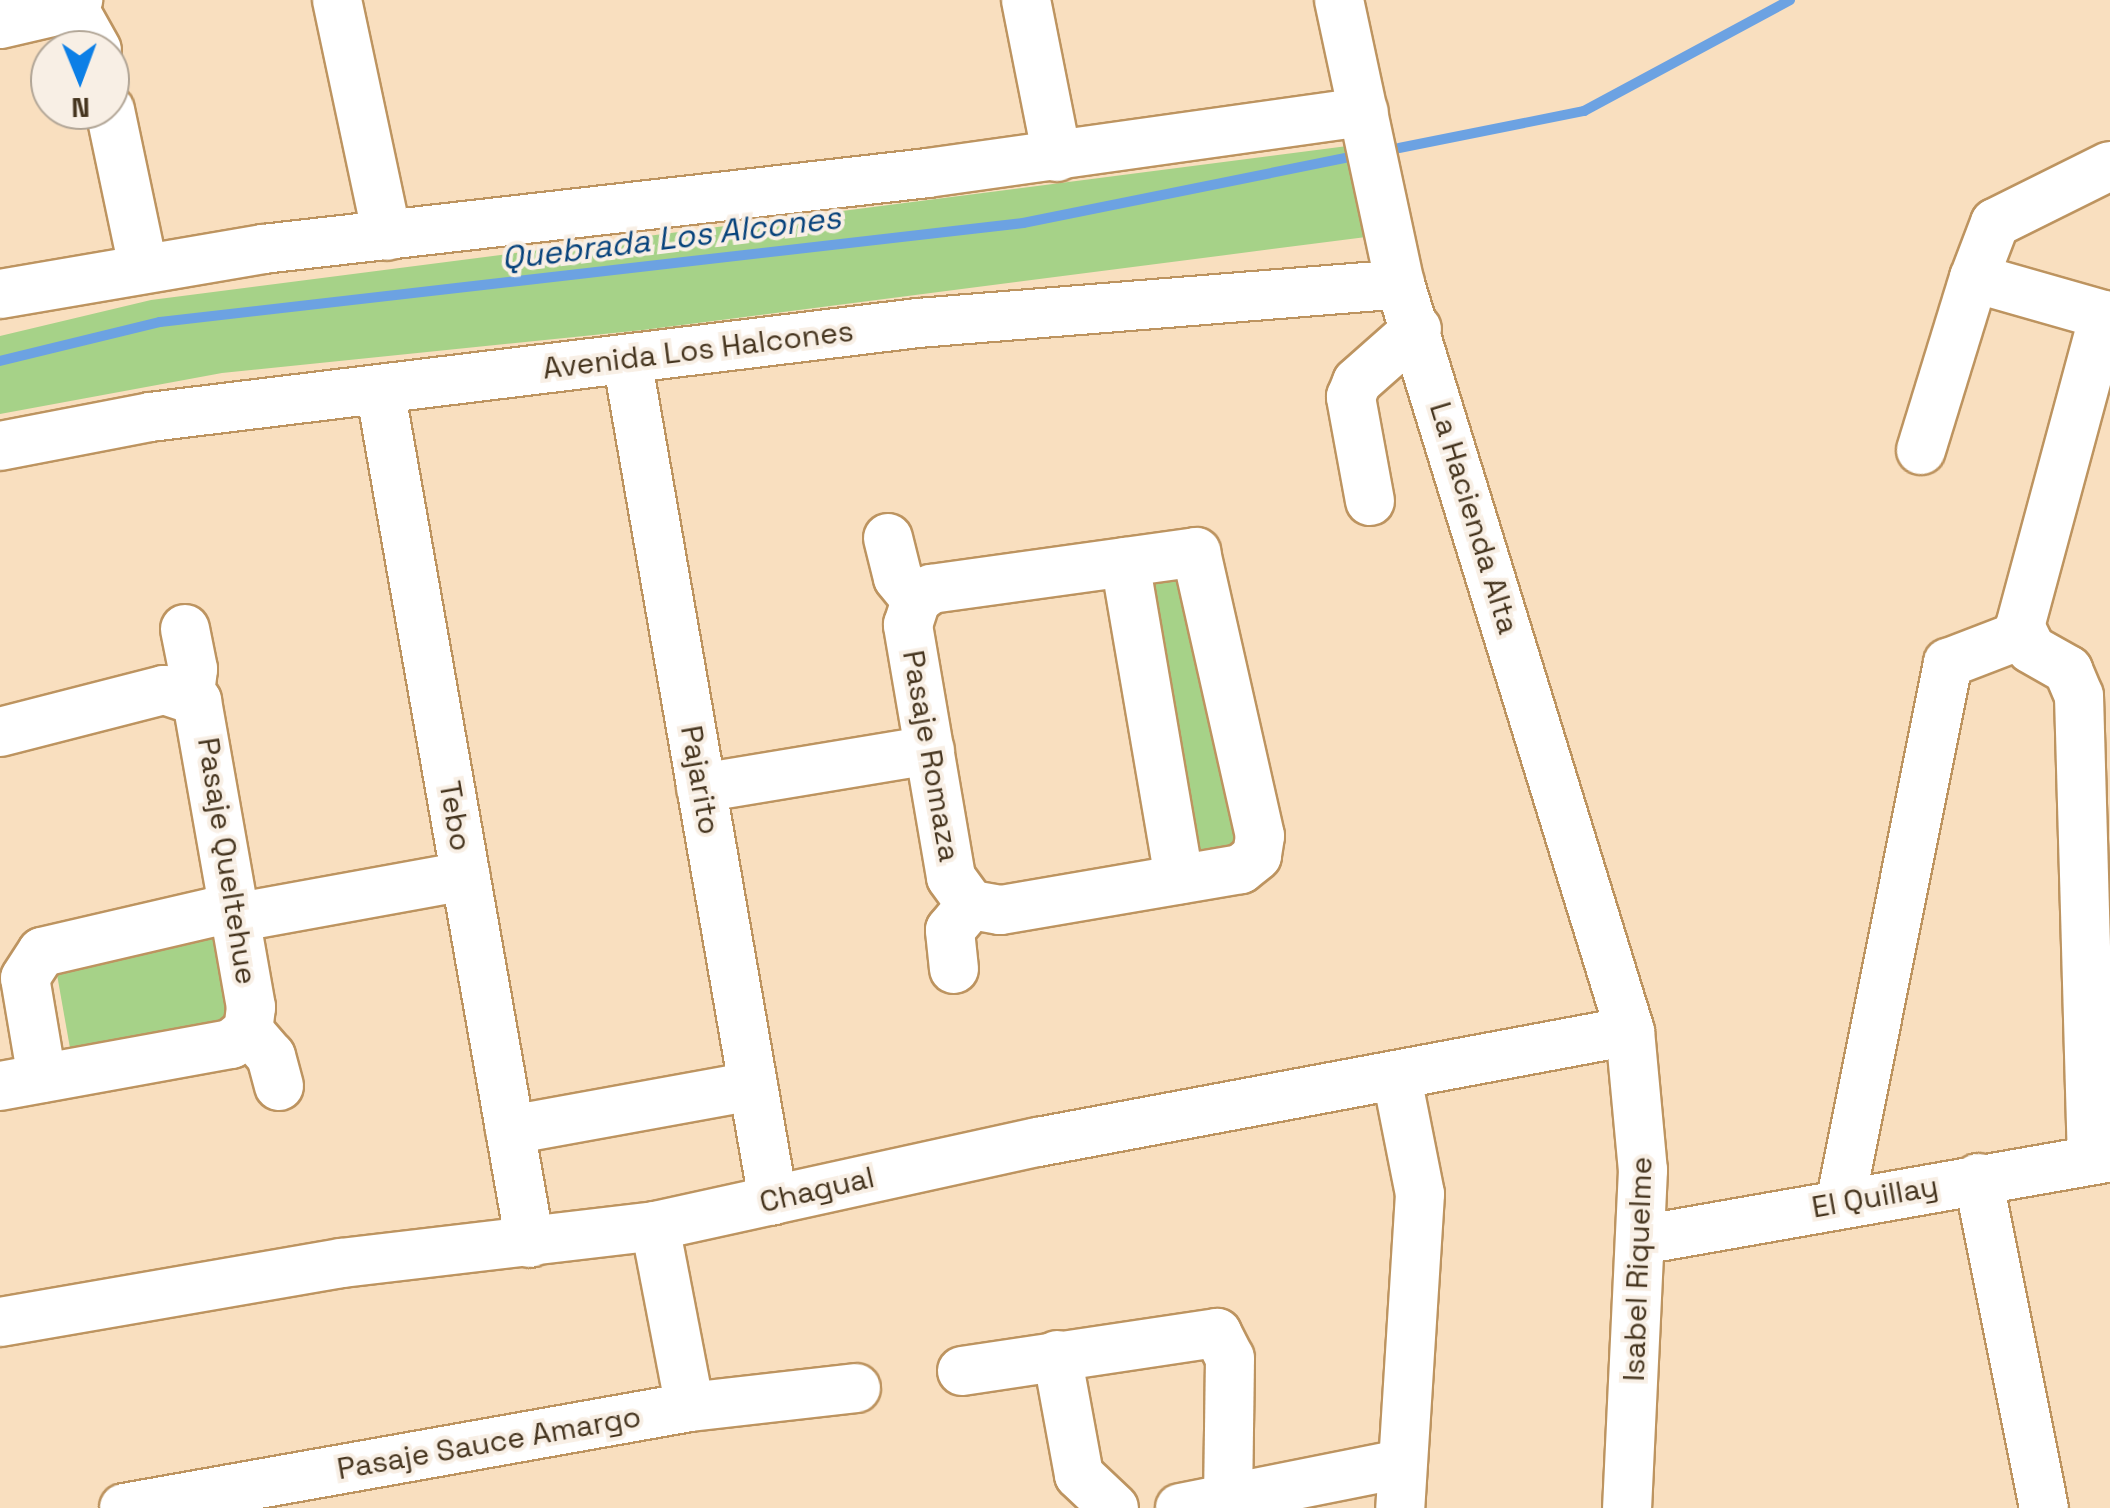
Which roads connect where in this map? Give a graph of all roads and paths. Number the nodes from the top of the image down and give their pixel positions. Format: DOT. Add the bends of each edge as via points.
graph roads {
  1 [pos="337,0"];
  2 [pos="1026,0"];
  3 [pos="1339,0"];
  4 [pos="75,4"];
  5 [pos="0,24"];
  6 [pos="87,30"];
  7 [pos="1364,112"];
  8 [pos="114,130"];
  9 [pos="1058,157"];
  10 [pos="2110,166"];
  11 [pos="387,236"];
  12 [pos="143,267"];
  13 [pos="1974,278"];
  14 [pos="1400,284"];
  15 [pos="0,294"];
  16 [pos="1417,330"];
  17 [pos="627,360"];
  18 [pos="380,389"];
  19 [pos="0,446"];
  20 [pos="1921,450"];
  21 [pos="1370,501"];
  22 [pos="888,538"];
  23 [pos="1125,562"];
  24 [pos="916,600"];
  25 [pos="185,630"];
  26 [pos="2021,634"];
  27 [pos="190,695"];
  28 [pos="0,732"];
  29 [pos="930,750"];
  30 [pos="701,788"];
  31 [pos="465,876"];
  32 [pos="1179,879"];
  33 [pos="971,906"];
  34 [pos="235,914"];
  35 [pos="18,956"];
  36 [pos="954,970"];
  37 [pos="248,1030"];
  38 [pos="1630,1030"];
  39 [pos="1396,1078"];
  40 [pos="21,1082"];
  41 [pos="279,1086"];
  42 [pos="753,1086"];
  43 [pos="510,1130"];
  44 [pos="2101,1159"];
  45 [pos="1978,1178"];
  46 [pos="773,1200"];
  47 [pos="1840,1204"];
  48 [pos="656,1226"];
  49 [pos="1641,1240"];
  50 [pos="530,1243"];
  51 [pos="0,1322"];
  52 [pos="1058,1354"];
  53 [pos="962,1371"];
  54 [pos="856,1388"];
  55 [pos="690,1408"];
  56 [pos="1400,1486"];
  57 [pos="1228,1499"];
  58 [pos="1110,1507"];
  59 [pos="124,1508"];
  60 [pos="1180,1508"];
  61 [pos="1628,1508"];
  62 [pos="2044,1508"];
  1 -- 11 [label="street"];
  2 -- 9 [label="street"];
  3 -- 7 [label="street, La Hacienda Alta"];
  4 -- 5 [label="street"];
  4 -- 6 [label="street"];
  7 -- 9 [label="street"];
  7 -- 14 [label="street, La Hacienda Alta"];
  8 -- 12 [label="street"];
  9 -- 11 [label="street"];
  10 -- 13 [label="street" via="1995,223"];
  11 -- 12 [label="street"];
  12 -- 15 [label="street"];
  13 -- 20 [label="street"];
  13 -- 26 [label="street" via="2104,315"];
  14 -- 16 [label="street, La Hacienda Alta"];
  14 -- 17 [label="street, Avenida Los Halcones" via="1016,312"];
  16 -- 21 [label="street" via="1357,382 1351,397"];
  16 -- 38 [label="street, La Hacienda Alta"];
  17 -- 18 [label="street, Avenida Los Halcones"];
  17 -- 30 [label="street, Pajarito"];
  18 -- 19 [label="street, Avenida Los Halcones" via="150,417"];
  18 -- 31 [label="street, Tebo"];
  22 -- 24 [label="street" via="898,578"];
  23 -- 24 [label="street" via="931,590"];
  23 -- 32 [label="street"];
  23 -- 32 [label="street" via="1196,552 1260,836 1257,856 1241,869"];
  24 -- 29 [label="street, Pasaje Romaza" via="908,626"];
  25 -- 27 [label="street, Pasaje Queltehue"];
  26 -- 44 [label="street" via="2031,649 2068,670 2079,696"];
  26 -- 47 [label="street" via="1948,663"];
  27 -- 28 [label="street" via="164,690"];
  27 -- 34 [label="street, Pasaje Queltehue" via="202,710"];
  29 -- 30 [label="street"];
  29 -- 33 [label="street, Pasaje Romaza" via="951,877"];
  30 -- 42 [label="street, Pajarito"];
  31 -- 34 [label="street"];
  31 -- 43 [label="street, Tebo"];
  32 -- 33 [label="street" via="1000,910"];
  33 -- 36 [label="street" via="950,930"];
  34 -- 35 [label="street" via="214,912"];
  34 -- 37 [label="street, Pasaje Queltehue" via="252,1014"];
  35 -- 40 [label="street" via="25,978"];
  37 -- 40 [label="street" via="231,1044"];
  37 -- 41 [label="street" via="271,1056"];
  38 -- 39 [label="street, Chagual"];
  38 -- 49 [label="street, Isabel Riquelme" via="1642,1112"];
  39 -- 46 [label="street, Chagual" via="1038,1142"];
  39 -- 56 [label="street" via="1420,1194"];
  42 -- 43 [label="street"];
  42 -- 46 [label="street, Pajarito"];
  43 -- 50 [label="street, Tebo"];
  44 -- 45 [label="street, El Quillay"];
  45 -- 47 [label="street, El Quillay"];
  45 -- 62 [label="street"];
  46 -- 48 [label="street, Chagual"];
  47 -- 49 [label="street, El Quillay"];
  48 -- 50 [label="street, Chagual"];
  48 -- 55 [label="street"];
  49 -- 61 [label="street, Isabel Riquelme"];
  50 -- 51 [label="street, Chagual" via="324,1266"];
  52 -- 53 [label="street"];
  52 -- 57 [label="street" via="1200,1330 1224,1338 1230,1358"];
  52 -- 58 [label="street" via="1080,1475"];
  54 -- 55 [label="street, Pasaje Sauce Amargo"];
  55 -- 59 [label="street, Pasaje Sauce Amargo"];
  56 -- 57 [label="street"];
  57 -- 60 [label="street"];
}
